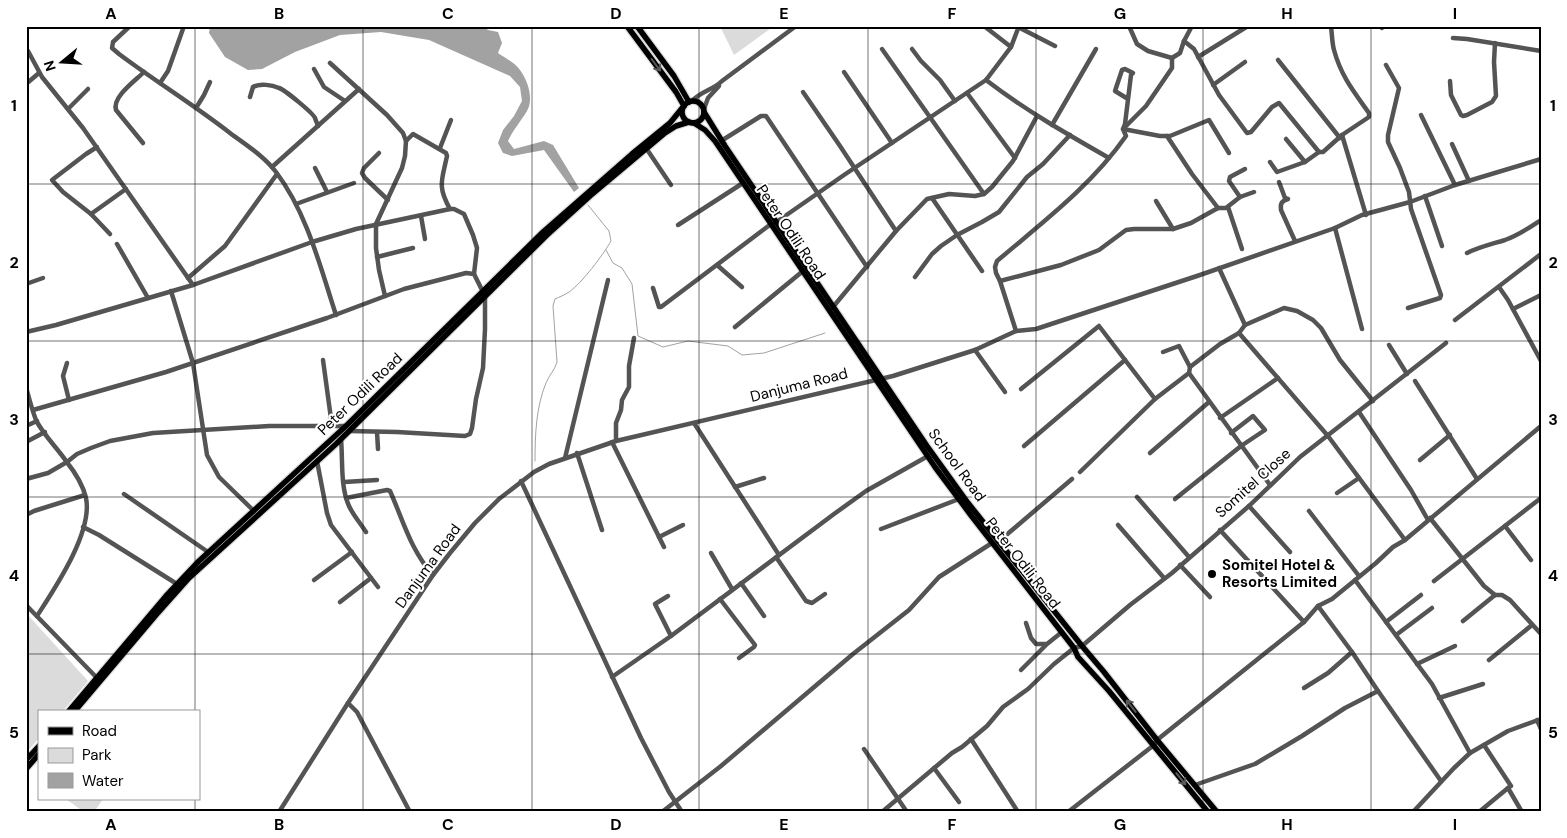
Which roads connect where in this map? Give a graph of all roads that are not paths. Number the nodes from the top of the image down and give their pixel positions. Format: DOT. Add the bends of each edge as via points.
graph roads {
  1 [pos="130,26"];
  2 [pos="184,26"];
  3 [pos="627,26"];
  4 [pos="637,26"];
  5 [pos="796,26"];
  6 [pos="984,26"];
  7 [pos="1129,26"];
  8 [pos="1192,26"];
  9 [pos="1248,26"];
  10 [pos="1331,26"];
  11 [pos="1018,27"];
  12 [pos="1453,38"];
  13 [pos="1184,41"];
  14 [pos="1495,43"];
  15 [pos="1055,46"];
  16 [pos="1011,47"];
  17 [pos="882,49"];
  18 [pos="912,49"];
  19 [pos="1096,49"];
  20 [pos="28,51"];
  21 [pos="1541,51"];
  22 [pos="1172,58"];
  23 [pos="1198,58"];
  24 [pos="1278,60"];
  25 [pos="1245,62"];
  26 [pos="330,63"];
  27 [pos="1386,65"];
  28 [pos="314,69"];
  29 [pos="39,72"];
  30 [pos="144,72"];
  31 [pos="844,72"];
  32 [pos="986,80"];
  33 [pos="722,81"];
  34 [pos="1450,81"];
  35 [pos="210,82"];
  36 [pos="160,83"];
  37 [pos="26,84"];
  38 [pos="1213,85"];
  39 [pos="88,89"];
  40 [pos="359,89"];
  41 [pos="803,92"];
  42 [pos="967,93"];
  43 [pos="250,97"];
  44 [pos="1128,99"];
  45 [pos="345,101"];
  46 [pos="955,101"];
  47 [pos="687,104"];
  48 [pos="196,108"];
  49 [pos="68,109"];
  50 [pos="704,111"];
  51 [pos="1421,115"];
  52 [pos="1036,116"];
  53 [pos="930,118"];
  54 [pos="451,120"];
  55 [pos="692,122"];
  56 [pos="1052,125"];
  57 [pos="318,126"];
  58 [pos="1123,130"];
  59 [pos="1070,136"];
  60 [pos="1167,136"];
  61 [pos="1341,136"];
  62 [pos="1286,139"];
  63 [pos="406,141"];
  64 [pos="722,141"];
  65 [pos="143,143"];
  66 [pos="892,143"];
  67 [pos="1452,144"];
  68 [pos="97,147"];
  69 [pos="440,148"];
  70 [pos="646,148"];
  71 [pos="1319,152"];
  72 [pos="379,153"];
  73 [pos="1229,153"];
  74 [pos="1015,158"];
  75 [pos="1109,158"];
  76 [pos="1541,159"];
  77 [pos="1270,162"];
  78 [pos="1305,162"];
  79 [pos="272,167"];
  80 [pos="315,168"];
  81 [pos="854,168"];
  82 [pos="1245,169"];
  83 [pos="277,174"];
  84 [pos="1469,181"];
  85 [pos="1279,182"];
  86 [pos="743,183"];
  87 [pos="354,184"];
  88 [pos="671,185"];
  89 [pos="1455,185"];
  90 [pos="126,189"];
  91 [pos="326,192"];
  92 [pos="1254,192"];
  93 [pos="818,193"];
  94 [pos="984,194"];
  95 [pos="1425,196"];
  96 [pos="1240,197"];
  97 [pos="932,198"];
  98 [pos="388,200"];
  99 [pos="1156,201"];
  100 [pos="1410,202"];
  101 [pos="296,204"];
  102 [pos="1228,207"];
  103 [pos="1218,208"];
  104 [pos="450,209"];
  105 [pos="91,214"];
  106 [pos="1366,214"];
  107 [pos="420,216"];
  108 [pos="1541,220"];
  109 [pos="376,224"];
  110 [pos="773,224"];
  111 [pos="678,225"];
  112 [pos="1335,228"];
  113 [pos="1173,229"];
  114 [pos="896,231"];
  115 [pos="110,234"];
  116 [pos="957,235"];
  117 [pos="425,239"];
  118 [pos="1295,241"];
  119 [pos="312,242"];
  120 [pos="117,244"];
  121 [pos="1442,246"];
  122 [pos="414,248"];
  123 [pos="1242,249"];
  124 [pos="1467,253"];
  125 [pos="1541,254"];
  126 [pos="377,257"];
  127 [pos="717,264"];
  128 [pos="867,267"];
  129 [pos="1219,268"];
  130 [pos="802,271"];
  131 [pos="982,271"];
  132 [pos="474,274"];
  133 [pos="915,276"];
  134 [pos="43,278"];
  135 [pos="188,278"];
  136 [pos="608,280"];
  137 [pos="1000,281"];
  138 [pos="26,284"];
  139 [pos="193,285"];
  140 [pos="1499,287"];
  141 [pos="653,288"];
  142 [pos="742,288"];
  143 [pos="171,291"];
  144 [pos="484,293"];
  145 [pos="1541,295"];
  146 [pos="385,296"];
  147 [pos="148,298"];
  148 [pos="833,306"];
  149 [pos="1408,308"];
  150 [pos="1512,309"];
  151 [pos="336,315"];
  152 [pos="1455,320"];
  153 [pos="1245,325"];
  154 [pos="735,327"];
  155 [pos="1362,329"];
  156 [pos="1016,331"];
  157 [pos="26,332"];
  158 [pos="1240,332"];
  159 [pos="634,338"];
  160 [pos="1446,343"];
  161 [pos="1389,345"];
  162 [pos="975,350"];
  163 [pos="1163,352"];
  164 [pos="1539,352"];
  165 [pos="323,360"];
  166 [pos="1125,360"];
  167 [pos="1541,360"];
  168 [pos="68,363"];
  169 [pos="193,364"];
  170 [pos="1190,367"];
  171 [pos="1189,373"];
  172 [pos="1407,374"];
  173 [pos="878,378"];
  174 [pos="1278,378"];
  175 [pos="1415,381"];
  176 [pos="26,387"];
  177 [pos="1022,389"];
  178 [pos="1005,392"];
  179 [pos="28,400"];
  180 [pos="69,400"];
  181 [pos="1155,400"];
  182 [pos="1373,401"];
  183 [pos="1209,402"];
  184 [pos="33,410"];
  185 [pos="1359,412"];
  186 [pos="1220,418"];
  187 [pos="37,421"];
  188 [pos="694,423"];
  189 [pos="26,426"];
  190 [pos="332,426"];
  191 [pos="1541,426"];
  192 [pos="347,428"];
  193 [pos="202,429"];
  194 [pos="45,432"];
  195 [pos="377,432"];
  196 [pos="1231,433"];
  197 [pos="1450,435"];
  198 [pos="1328,436"];
  199 [pos="341,439"];
  200 [pos="26,442"];
  201 [pos="614,442"];
  202 [pos="1024,446"];
  203 [pos="1242,446"];
  204 [pos="378,449"];
  205 [pos="577,453"];
  206 [pos="1150,454"];
  207 [pos="928,456"];
  208 [pos="565,458"];
  209 [pos="1420,460"];
  210 [pos="317,461"];
  211 [pos="67,462"];
  212 [pos="1080,472"];
  213 [pos="764,478"];
  214 [pos="1359,478"];
  215 [pos="26,479"];
  216 [pos="1072,479"];
  217 [pos="1477,479"];
  218 [pos="377,480"];
  219 [pos="344,482"];
  220 [pos="521,482"];
  221 [pos="1270,485"];
  222 [pos="735,487"];
  223 [pos="1337,492"];
  224 [pos="124,494"];
  225 [pos="85,495"];
  226 [pos="1137,497"];
  227 [pos="346,498"];
  228 [pos="1541,498"];
  229 [pos="959,499"];
  230 [pos="1175,499"];
  231 [pos="1249,506"];
  232 [pos="254,510"];
  233 [pos="1309,511"];
  234 [pos="26,515"];
  235 [pos="1429,519"];
  236 [pos="683,525"];
  237 [pos="1118,525"];
  238 [pos="1505,526"];
  239 [pos="83,527"];
  240 [pos="881,529"];
  241 [pos="602,530"];
  242 [pos="1220,530"];
  243 [pos="366,532"];
  244 [pos="659,537"];
  245 [pos="1405,540"];
  246 [pos="995,542"];
  247 [pos="664,547"];
  248 [pos="208,552"];
  249 [pos="352,552"];
  250 [pos="1290,552"];
  251 [pos="711,553"];
  252 [pos="777,556"];
  253 [pos="1189,557"];
  254 [pos="1463,558"];
  255 [pos="1531,560"];
  256 [pos="1180,565"];
  257 [pos="433,575"];
  258 [pos="371,578"];
  259 [pos="1164,578"];
  260 [pos="1357,578"];
  261 [pos="314,580"];
  262 [pos="1434,581"];
  263 [pos="741,583"];
  264 [pos="177,584"];
  265 [pos="378,587"];
  266 [pos="732,589"];
  267 [pos="825,594"];
  268 [pos="1421,595"];
  269 [pos="668,596"];
  270 [pos="1495,596"];
  271 [pos="1210,597"];
  272 [pos="720,599"];
  273 [pos="340,602"];
  274 [pos="26,605"];
  275 [pos="1318,606"];
  276 [pos="1432,608"];
  277 [pos="37,616"];
  278 [pos="764,616"];
  279 [pos="1462,621"];
  280 [pos="1304,622"];
  281 [pos="1386,622"];
  282 [pos="1026,623"];
  283 [pos="1532,624"];
  284 [pos="1062,632"];
  285 [pos="1541,634"];
  286 [pos="1396,635"];
  287 [pos="671,636"];
  288 [pos="1047,644"];
  289 [pos="1082,646"];
  290 [pos="1455,646"];
  291 [pos="1074,648"];
  292 [pos="1352,652"];
  293 [pos="739,658"];
  294 [pos="1490,660"];
  295 [pos="1417,664"];
  296 [pos="1021,670"];
  297 [pos="612,677"];
  298 [pos="98,680"];
  299 [pos="1483,684"];
  300 [pos="1304,688"];
  301 [pos="1378,691"];
  302 [pos="1439,698"];
  303 [pos="348,703"];
  304 [pos="70,710"];
  305 [pos="76,710"];
  306 [pos="1539,719"];
  307 [pos="1541,729"];
  308 [pos="971,739"];
  309 [pos="1156,743"];
  310 [pos="1484,745"];
  311 [pos="38,747"];
  312 [pos="864,749"];
  313 [pos="1470,753"];
  314 [pos="38,755"];
  315 [pos="26,760"];
  316 [pos="934,768"];
  317 [pos="26,769"];
  318 [pos="1441,781"];
  319 [pos="1196,785"];
  320 [pos="1508,788"];
  321 [pos="898,798"];
  322 [pos="675,802"];
  323 [pos="959,802"];
  324 [pos="279,812"];
  325 [pos="410,812"];
  326 [pos="662,812"];
  327 [pos="682,812"];
  328 [pos="882,812"];
  329 [pos="907,812"];
  330 [pos="1018,812"];
  331 [pos="1068,812"];
  332 [pos="1208,812"];
  333 [pos="1217,812"];
  334 [pos="1413,812"];
  335 [pos="1479,812"];
  336 [pos="1522,812"];
  1 -- 30 [label="street" via="112,45 118,54"];
  2 -- 36 [label="street" via="168,71"];
  3 -- 47 [label="main road, one-way"];
  4 -- 47 [label="main road" via="674,76"];
  5 -- 33 [label="street"];
  6 -- 16 [label="street"];
  7 -- 22 [label="street" via="1137,44"];
  8 -- 13 [label="street"];
  9 -- 23 [label="street"];
  10 -- 61 [label="street" via="1333,48 1341,72 1369,113 1369,117"];
  11 -- 15 [label="street"];
  11 -- 16 [label="street"];
  12 -- 14 [label="street"];
  13 -- 22 [label="street" via="1180,53"];
  13 -- 23 [label="street" via="1194,49"];
  14 -- 21 [label="street"];
  14 -- 34 [label="street" via="1496,96 1492,102 1467,115 1460,115 1451,95"];
  16 -- 32 [label="street"];
  17 -- 53 [label="street"];
  18 -- 46 [label="street"];
  19 -- 56 [label="street"];
  20 -- 29 [label="street"];
  22 -- 58 [label="street" via="1172,68 1146,106"];
  23 -- 38 [label="street"];
  24 -- 61 [label="street"];
  25 -- 38 [label="street"];
  26 -- 40 [label="street"];
  27 -- 100 [label="street" via="1399,88 1388,142 1409,192"];
  28 -- 45 [label="street" via="324,87"];
  29 -- 37 [label="street"];
  29 -- 49 [label="street"];
  30 -- 36 [label="street"];
  30 -- 65 [label="street" via="114,105"];
  31 -- 66 [label="street"];
  32 -- 42 [label="street"];
  32 -- 52 [label="street"];
  33 -- 47 [label="street"];
  33 -- 50 [label="street" via="708,98"];
  35 -- 48 [label="street"];
  36 -- 48 [label="street"];
  38 -- 71 [label="street" via="1247,133 1272,106 1279,103"];
  39 -- 49 [label="street"];
  40 -- 45 [label="street"];
  40 -- 63 [label="street" via="387,115"];
  41 -- 81 [label="street"];
  42 -- 46 [label="street"];
  42 -- 74 [label="street"];
  43 -- 57 [label="street" via="256,85 281,88 310,112"];
  44 -- 44 [label="street" via="1115,88 1122,70 1133,74"];
  44 -- 58 [label="street"];
  45 -- 57 [label="street"];
  46 -- 53 [label="street"];
  47 -- 50 [label="main road" via="700,103"];
  47 -- 55 [label="main road" via="684,117"];
  47 -- 144 [label="main road, Peter Odili Road" via="670,123 549,226"];
  48 -- 79 [label="street"];
  49 -- 68 [label="street"];
  50 -- 55 [label="main road" via="701,120"];
  50 -- 64 [label="main road, School Road"];
  51 -- 89 [label="street"];
  52 -- 56 [label="street"];
  52 -- 74 [label="street"];
  53 -- 66 [label="street"];
  53 -- 94 [label="street"];
  54 -- 69 [label="street"];
  55 -- 70 [label="main road, Peter Odili Road" via="672,128"];
  55 -- 86 [label="main road, Peter Odili Road" via="710,134"];
  56 -- 59 [label="street"];
  57 -- 79 [label="street"];
  58 -- 60 [label="street"];
  58 -- 75 [label="street" via="1126,136"];
  59 -- 75 [label="street"];
  59 -- 116 [label="street" via="1027,177 999,212"];
  60 -- 73 [label="street" via="1209,120"];
  60 -- 103 [label="street"];
  61 -- 71 [label="street"];
  61 -- 106 [label="street"];
  62 -- 78 [label="street"];
  63 -- 69 [label="street" via="413,134"];
  63 -- 98 [label="street" via="402,168"];
  64 -- 93 [label="street" via="766,116"];
  64 -- 110 [label="main road, School Road"];
  66 -- 81 [label="street"];
  67 -- 84 [label="street"];
  68 -- 90 [label="street"];
  68 -- 105 [label="street" via="52,180"];
  69 -- 104 [label="street" via="447,156 442,189"];
  70 -- 88 [label="street"];
  70 -- 144 [label="main road, Peter Odili Road"];
  71 -- 78 [label="street"];
  72 -- 98 [label="street" via="362,173"];
  74 -- 94 [label="street"];
  75 -- 137 [label="street" via="1071,199 997,261 995,267"];
  76 -- 84 [label="street, Danjuma Road"];
  77 -- 78 [label="street" via="1276,172"];
  79 -- 83 [label="street"];
  80 -- 91 [label="street"];
  81 -- 93 [label="street"];
  81 -- 114 [label="street"];
  82 -- 96 [label="street" via="1230,177 1229,181"];
  83 -- 101 [label="street"];
  83 -- 135 [label="street" via="225,246"];
  84 -- 89 [label="street, Danjuma Road"];
  85 -- 118 [label="street" via="1288,199 1280,204 1281,210"];
  86 -- 110 [label="main road, Peter Odili Road"];
  86 -- 111 [label="street"];
  87 -- 91 [label="street"];
  89 -- 95 [label="street, Danjuma Road"];
  90 -- 105 [label="street"];
  90 -- 135 [label="street"];
  91 -- 101 [label="street"];
  92 -- 96 [label="street"];
  93 -- 110 [label="street"];
  93 -- 128 [label="street"];
  94 -- 97 [label="street" via="949,194"];
  95 -- 100 [label="street, Danjuma Road"];
  95 -- 121 [label="street"];
  96 -- 102 [label="street"];
  97 -- 114 [label="street" via="919,205"];
  97 -- 116 [label="street"];
  98 -- 109 [label="street"];
  99 -- 113 [label="street"];
  100 -- 106 [label="street, Danjuma Road"];
  100 -- 149 [label="street" via="1441,295"];
  101 -- 119 [label="street"];
  102 -- 103 [label="street"];
  102 -- 123 [label="street"];
  103 -- 113 [label="street"];
  104 -- 107 [label="street"];
  104 -- 132 [label="street" via="464,214 478,248"];
  105 -- 115 [label="street"];
  106 -- 112 [label="street, Danjuma Road"];
  107 -- 109 [label="street"];
  107 -- 117 [label="street"];
  108 -- 124 [label="street" via="1525,231"];
  109 -- 119 [label="street"];
  109 -- 126 [label="street"];
  110 -- 127 [label="street"];
  110 -- 130 [label="main road, Peter Odili Road"];
  110 -- 148 [label="main road, School Road"];
  112 -- 118 [label="street, Danjuma Road"];
  112 -- 155 [label="street"];
  113 -- 137 [label="street" via="1126,230 1098,250 1076,259"];
  114 -- 128 [label="street"];
  116 -- 131 [label="street"];
  116 -- 133 [label="street" via="932,254"];
  118 -- 129 [label="street, Danjuma Road"];
  119 -- 139 [label="street"];
  119 -- 151 [label="street"];
  120 -- 147 [label="street"];
  122 -- 126 [label="street"];
  125 -- 140 [label="street"];
  126 -- 146 [label="street"];
  127 -- 141 [label="street" via="661,307"];
  127 -- 142 [label="street"];
  128 -- 148 [label="street"];
  129 -- 153 [label="street"];
  129 -- 156 [label="street, Danjuma Road" via="1036,329"];
  130 -- 154 [label="street"];
  130 -- 173 [label="main road, Peter Odili Road"];
  132 -- 144 [label="street"];
  132 -- 146 [label="street" via="448,277"];
  134 -- 138 [label="street"];
  135 -- 139 [label="street"];
  136 -- 208 [label="street"];
  137 -- 156 [label="street"];
  139 -- 143 [label="street"];
  140 -- 150 [label="street"];
  140 -- 152 [label="street"];
  143 -- 147 [label="street"];
  143 -- 169 [label="street"];
  144 -- 192 [label="main road, Peter Odili Road"];
  144 -- 195 [label="street" via="483,368 470,434"];
  145 -- 150 [label="street"];
  146 -- 151 [label="street"];
  147 -- 157 [label="street"];
  148 -- 173 [label="main road, School Road"];
  150 -- 164 [label="street"];
  151 -- 169 [label="street"];
  153 -- 158 [label="street"];
  153 -- 182 [label="street" via="1284,308 1313,320"];
  156 -- 162 [label="street, Danjuma Road"];
  158 -- 170 [label="street"];
  158 -- 174 [label="street"];
  159 -- 201 [label="street" via="629,386 622,400"];
  160 -- 172 [label="street, Somitel Close"];
  161 -- 172 [label="street"];
  162 -- 173 [label="street, Danjuma Road"];
  162 -- 178 [label="street"];
  163 -- 170 [label="street" via="1179,346"];
  164 -- 167 [label="street"];
  165 -- 190 [label="street"];
  166 -- 177 [label="street" via="1099,326"];
  166 -- 181 [label="street"];
  166 -- 202 [label="street"];
  168 -- 180 [label="street" via="63,376"];
  169 -- 180 [label="street"];
  169 -- 193 [label="street"];
  170 -- 171 [label="street"];
  171 -- 181 [label="street"];
  171 -- 183 [label="street"];
  172 -- 182 [label="street, Somitel Close"];
  173 -- 188 [label="street, Danjuma Road"];
  173 -- 207 [label="main road, Peter Odili Road"];
  173 -- 246 [label="main road, School Road"];
  174 -- 186 [label="street"];
  174 -- 198 [label="street"];
  175 -- 197 [label="street"];
  176 -- 179 [label="street"];
  179 -- 184 [label="street"];
  180 -- 184 [label="street"];
  181 -- 212 [label="street"];
  182 -- 185 [label="street, Somitel Close"];
  183 -- 186 [label="street"];
  183 -- 206 [label="street"];
  184 -- 187 [label="street"];
  185 -- 198 [label="street, Somitel Close"];
  185 -- 235 [label="street"];
  186 -- 196 [label="street"];
  187 -- 189 [label="street"];
  187 -- 194 [label="street"];
  188 -- 201 [label="street, Danjuma Road"];
  188 -- 222 [label="street"];
  190 -- 192 [label="street"];
  190 -- 193 [label="street"];
  191 -- 217 [label="street"];
  192 -- 195 [label="street"];
  192 -- 199 [label="main road, Peter Odili Road"];
  192 -- 232 [label="main road, Peter Odili Road"];
  193 -- 211 [label="street" via="110,441 77,454"];
  193 -- 232 [label="street" via="216,472"];
  194 -- 200 [label="street"];
  194 -- 211 [label="street"];
  195 -- 204 [label="street"];
  196 -- 203 [label="street"];
  196 -- 203 [label="street" via="1253,416 1265,430"];
  197 -- 209 [label="street"];
  197 -- 217 [label="street"];
  198 -- 214 [label="street"];
  198 -- 221 [label="street, Somitel Close"];
  199 -- 210 [label="main road, Peter Odili Road"];
  199 -- 219 [label="street"];
  201 -- 205 [label="street, Danjuma Road"];
  201 -- 244 [label="street"];
  203 -- 221 [label="street"];
  203 -- 230 [label="street"];
  205 -- 208 [label="street, Danjuma Road"];
  205 -- 241 [label="street"];
  207 -- 229 [label="main road, Peter Odili Road"];
  207 -- 252 [label="street" via="866,491"];
  208 -- 220 [label="street, Danjuma Road" via="534,472"];
  210 -- 249 [label="street" via="331,525"];
  210 -- 298 [label="main road, Peter Odili Road" via="189,578"];
  211 -- 215 [label="street" via="48,473"];
  211 -- 225 [label="street"];
  213 -- 222 [label="street"];
  214 -- 223 [label="street"];
  214 -- 245 [label="street"];
  216 -- 246 [label="street"];
  217 -- 235 [label="street"];
  218 -- 219 [label="street"];
  219 -- 227 [label="street"];
  220 -- 257 [label="street, Danjuma Road" via="475,523"];
  220 -- 297 [label="street"];
  221 -- 231 [label="street, Somitel Close"];
  222 -- 252 [label="street"];
  224 -- 248 [label="street"];
  225 -- 234 [label="street"];
  225 -- 239 [label="street" via="87,506"];
  226 -- 253 [label="street"];
  227 -- 243 [label="street"];
  227 -- 257 [label="street" via="390,491 412,544"];
  228 -- 238 [label="street"];
  229 -- 240 [label="street"];
  229 -- 246 [label="main road, Peter Odili Road"];
  231 -- 242 [label="street, Somitel Close"];
  231 -- 250 [label="street"];
  232 -- 248 [label="main road, Peter Odili Road"];
  233 -- 260 [label="street"];
  235 -- 245 [label="street"];
  235 -- 254 [label="street"];
  236 -- 244 [label="street"];
  237 -- 259 [label="street"];
  238 -- 254 [label="street"];
  238 -- 255 [label="street"];
  239 -- 264 [label="street"];
  239 -- 277 [label="street" via="67,568"];
  242 -- 253 [label="street, Somitel Close"];
  242 -- 280 [label="street"];
  244 -- 247 [label="street"];
  245 -- 260 [label="street"];
  246 -- 284 [label="main road, Peter Odili Road"];
  246 -- 289 [label="main road, School Road"];
  246 -- 322 [label="street" via="939,577 909,610"];
  248 -- 264 [label="main road, Peter Odili Road"];
  249 -- 258 [label="street"];
  249 -- 261 [label="street"];
  251 -- 266 [label="street"];
  252 -- 263 [label="street"];
  252 -- 267 [label="street" via="806,600 812,603"];
  253 -- 256 [label="street, Somitel Close"];
  254 -- 262 [label="street"];
  254 -- 270 [label="street"];
  256 -- 259 [label="street, Somitel Close"];
  256 -- 271 [label="street"];
  257 -- 303 [label="street, Danjuma Road"];
  258 -- 265 [label="street"];
  258 -- 273 [label="street"];
  259 -- 289 [label="street, Somitel Close"];
  260 -- 275 [label="street"];
  260 -- 281 [label="street"];
  263 -- 266 [label="street"];
  263 -- 278 [label="street"];
  264 -- 298 [label="main road, Peter Odili Road"];
  266 -- 272 [label="street"];
  268 -- 281 [label="street"];
  269 -- 287 [label="street" via="655,604"];
  270 -- 279 [label="street"];
  270 -- 283 [label="street" via="1502,595 1510,600"];
  272 -- 287 [label="street"];
  272 -- 293 [label="street" via="755,645"];
  274 -- 277 [label="street"];
  275 -- 280 [label="street"];
  275 -- 292 [label="street"];
  276 -- 286 [label="street"];
  277 -- 298 [label="street"];
  280 -- 309 [label="street"];
  281 -- 286 [label="street"];
  282 -- 288 [label="street" via="1036,644"];
  283 -- 285 [label="street"];
  283 -- 294 [label="street"];
  284 -- 288 [label="street"];
  284 -- 291 [label="main road, Peter Odili Road"];
  286 -- 295 [label="street"];
  287 -- 297 [label="street"];
  288 -- 296 [label="street"];
  289 -- 291 [label="street"];
  309 -- 289 [label="main road, School Road, one-way"];
  290 -- 295 [label="street"];
  291 -- 308 [label="street" via="1003,707"];
  291 -- 309 [label="main road, Peter Odili Road" via="1083,664"];
  292 -- 300 [label="street"];
  292 -- 301 [label="street"];
  295 -- 302 [label="street"];
  297 -- 322 [label="street"];
  298 -- 304 [label="main road, Peter Odili Road"];
  298 -- 305 [label="main road, Peter Odili Road"];
  299 -- 302 [label="street"];
  301 -- 318 [label="street"];
  301 -- 319 [label="street" via="1255,764"];
  302 -- 313 [label="street"];
  303 -- 324 [label="street, Danjuma Road"];
  303 -- 325 [label="street" via="357,712"];
  306 -- 307 [label="street"];
  306 -- 310 [label="street"];
  308 -- 316 [label="street"];
  308 -- 330 [label="street"];
  309 -- 319 [label="main road, School Road"];
  309 -- 331 [label="street"];
  309 -- 332 [label="main road, Peter Odili Road, one-way"];
  310 -- 313 [label="street"];
  310 -- 320 [label="street" via="1511,786"];
  311 -- 315 [label="main road"];
  312 -- 321 [label="street"];
  313 -- 318 [label="street"];
  314 -- 317 [label="main road"];
  316 -- 321 [label="street"];
  316 -- 323 [label="street"];
  318 -- 334 [label="street"];
  319 -- 333 [label="main road, School Road"];
  320 -- 335 [label="street"];
  320 -- 336 [label="street"];
  321 -- 328 [label="street"];
  321 -- 329 [label="street"];
  322 -- 326 [label="street"];
  322 -- 327 [label="street"];
}
